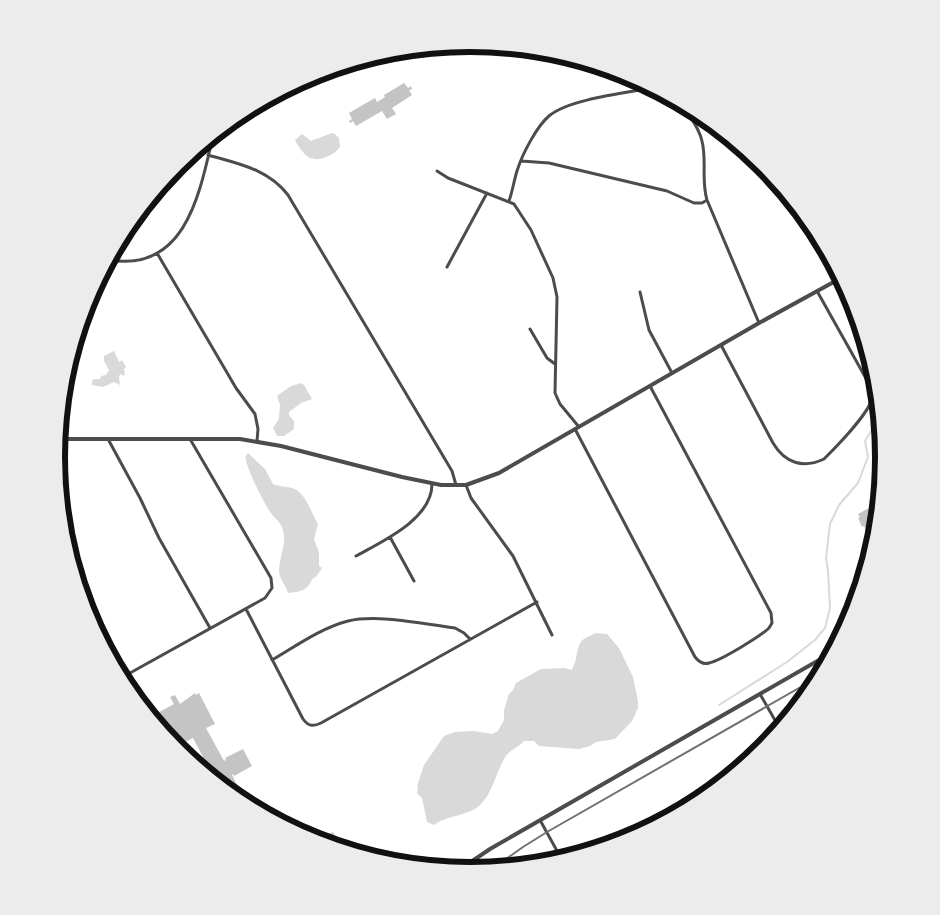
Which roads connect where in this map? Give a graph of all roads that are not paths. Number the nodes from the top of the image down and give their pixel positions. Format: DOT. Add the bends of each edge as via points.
graph roads {
  1 [pos="641,90"];
  2 [pos="690,118"];
  3 [pos="210,147"];
  4 [pos="208,156"];
  5 [pos="521,161"];
  6 [pos="437,171"];
  7 [pos="487,194"];
  8 [pos="707,200"];
  9 [pos="509,201"];
  10 [pos="157,253"];
  11 [pos="116,260"];
  12 [pos="446,267"];
  13 [pos="835,282"];
  14 [pos="818,291"];
  15 [pos="640,292"];
  16 [pos="759,323"];
  17 [pos="530,329"];
  18 [pos="721,345"];
  19 [pos="555,364"];
  20 [pos="672,373"];
  21 [pos="868,382"];
  22 [pos="650,386"];
  23 [pos="871,399"];
  24 [pos="577,428"];
  25 [pos="190,438"];
  26 [pos="66,439"];
  27 [pos="108,439"];
  28 [pos="256,441"];
  29 [pos="432,484"];
  30 [pos="466,485"];
  31 [pos="456,486"];
  32 [pos="390,537"];
  33 [pos="356,556"];
  34 [pos="414,581"];
  35 [pos="537,602"];
  36 [pos="246,609"];
  37 [pos="210,628"];
  38 [pos="552,635"];
  39 [pos="470,639"];
  40 [pos="822,658"];
  41 [pos="272,660"];
  42 [pos="128,674"];
  43 [pos="760,694"];
  44 [pos="776,722"];
  45 [pos="540,820"];
  46 [pos="558,853"];
  47 [pos="471,862"];
  1 -- 5 [label="street" via="584,102 553,113 542,124"];
  2 -- 8 [label="street" via="701,136"];
  3 -- 4 [label="street"];
  4 -- 10 [label="street" via="188,220 176,238"];
  4 -- 31 [label="street" via="260,171 285,190 452,471"];
  5 -- 8 [label="street" via="549,163 658,189 694,203"];
  5 -- 9 [label="street"];
  6 -- 7 [label="street"];
  7 -- 9 [label="street"];
  7 -- 12 [label="street"];
  8 -- 16 [label="street"];
  9 -- 19 [label="street" via="531,230 554,283 558,303"];
  10 -- 11 [label="street" via="130,261"];
  10 -- 28 [label="street" via="254,414 258,429"];
  13 -- 14 [label="street"];
  14 -- 16 [label="street"];
  14 -- 21 [label="street"];
  15 -- 20 [label="street" via="651,334"];
  16 -- 18 [label="street"];
  17 -- 19 [label="street" via="547,358"];
  18 -- 20 [label="street"];
  18 -- 23 [label="street" via="773,443 793,462 809,464 824,459 867,410"];
  19 -- 24 [label="street" via="557,399"];
  20 -- 22 [label="street"];
  22 -- 24 [label="street"];
  22 -- 24 [label="street" via="771,613 769,628 738,648 707,664 695,657"];
  24 -- 30 [label="street" via="499,473"];
  25 -- 27 [label="street"];
  25 -- 28 [label="street"];
  25 -- 36 [label="street" via="271,578 272,588 265,598"];
  26 -- 27 [label="street"];
  27 -- 37 [label="street"];
  28 -- 29 [label="street"];
  29 -- 31 [label="street"];
  29 -- 32 [label="street" via="432,494 424,509"];
  30 -- 31 [label="street"];
  30 -- 35 [label="street" via="471,498 513,556"];
  32 -- 33 [label="street"];
  32 -- 34 [label="street"];
  35 -- 38 [label="street"];
  35 -- 39 [label="street"];
  36 -- 37 [label="street"];
  36 -- 41 [label="street"];
  37 -- 42 [label="street"];
  39 -- 41 [label="street" via="455,628 384,619 356,620 333,626"];
  39 -- 41 [label="street" via="312,726 303,718"];
  40 -- 43 [label="street"];
  43 -- 44 [label="street"];
  43 -- 45 [label="street"];
  45 -- 46 [label="street"];
  45 -- 47 [label="street"];
}
